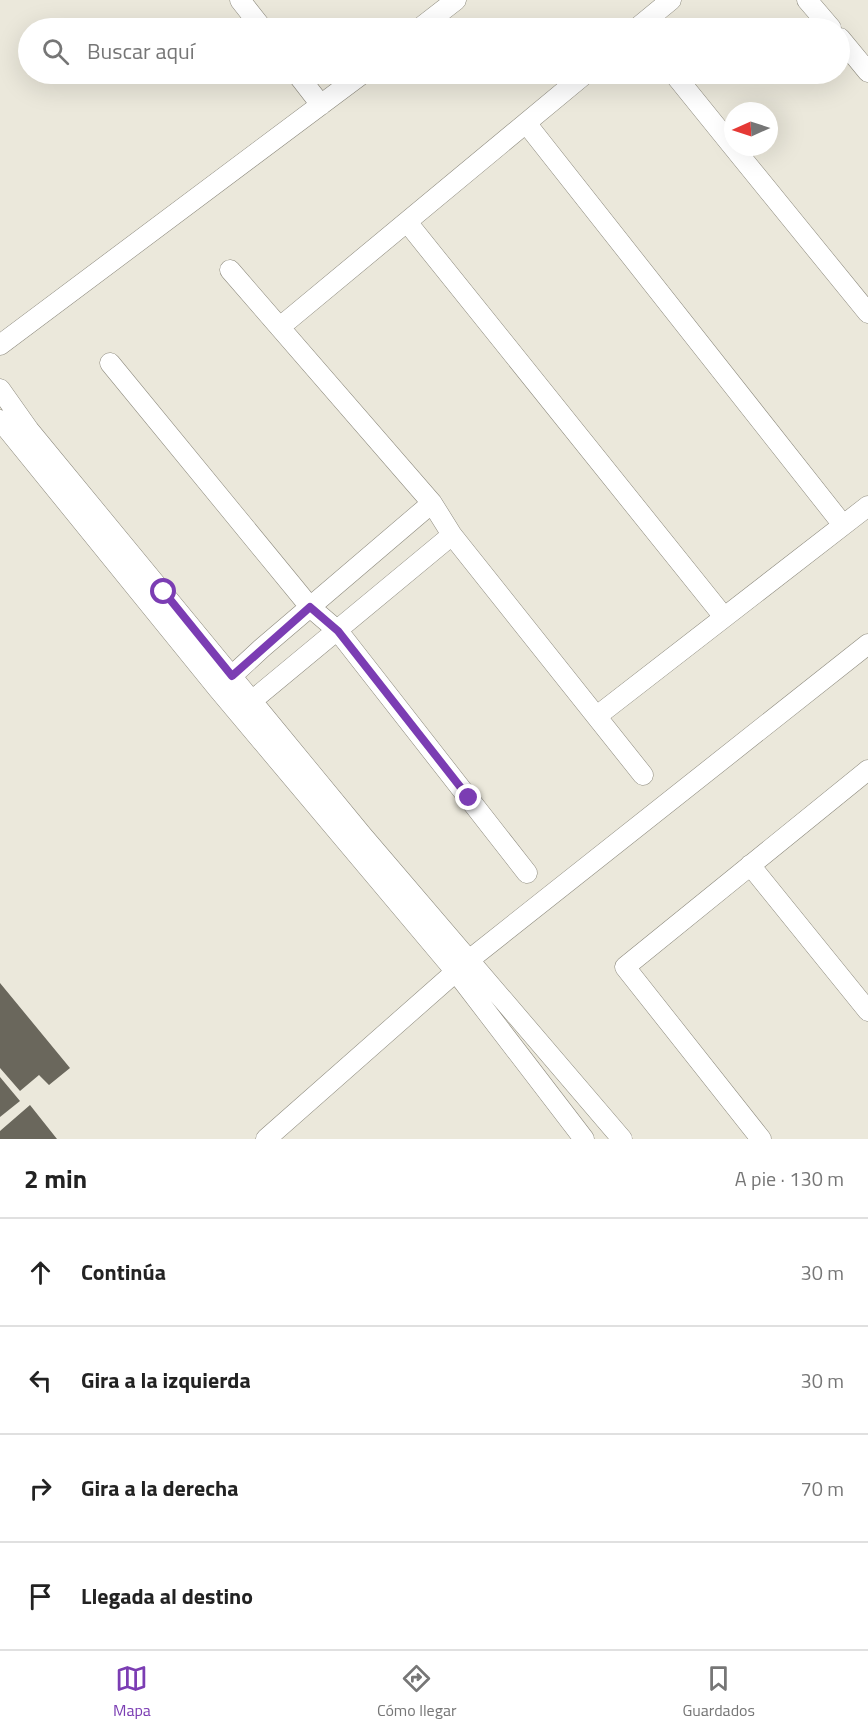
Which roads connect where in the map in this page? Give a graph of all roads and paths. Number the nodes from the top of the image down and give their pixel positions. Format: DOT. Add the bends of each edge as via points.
graph roads {
  1 [pos="240,0"];
  2 [pos="456,0"];
  3 [pos="671,0"];
  4 [pos="807,0"];
  5 [pos="254,18"];
  6 [pos="433,18"];
  7 [pos="650,18"];
  8 [pos="822,18"];
  9 [pos="850,50"];
  10 [pos="868,72"];
  11 [pos="305,84"];
  12 [pos="349,84"];
  13 [pos="573,84"];
  14 [pos="682,84"];
  15 [pos="321,105"];
  16 [pos="526,123"];
  17 [pos="724,136"];
  18 [pos="740,156"];
  19 [pos="407,222"];
  20 [pos="230,270"];
  21 [pos="868,314"];
  22 [pos="280,327"];
  23 [pos="0,345"];
  24 [pos="110,363"];
  25 [pos="0,388"];
  26 [pos="0,420"];
  27 [pos="23,435"];
  28 [pos="432,503"];
  29 [pos="868,506"];
  30 [pos="843,525"];
  31 [pos="452,534"];
  32 [pos="310,607"];
  33 [pos="724,617"];
  34 [pos="338,631"];
  35 [pos="868,644"];
  36 [pos="225,682"];
  37 [pos="245,706"];
  38 [pos="597,716"];
  39 [pos="868,770"];
  40 [pos="643,775"];
  41 [pos="750,865"];
  42 [pos="527,873"];
  43 [pos="463,966"];
  44 [pos="868,1011"];
  45 [pos="266,1139"];
  46 [pos="584,1139"];
  47 [pos="622,1139"];
  48 [pos="761,1139"];
  1 -- 5 [label="street"];
  2 -- 6 [label="street"];
  3 -- 7 [label="street"];
  4 -- 8 [label="street"];
  9 -- 10 [label="street"];
  11 -- 15 [label="street"];
  12 -- 15 [label="street"];
  13 -- 16 [label="street"];
  14 -- 17 [label="street"];
  15 -- 23 [label="street"];
  16 -- 19 [label="street"];
  16 -- 30 [label="street"];
  18 -- 21 [label="street"];
  19 -- 22 [label="street"];
  19 -- 33 [label="street"];
  20 -- 22 [label="street"];
  22 -- 28 [label="street"];
  24 -- 32 [label="street"];
  25 -- 27 [label="street"];
  26 -- 27 [label="street"];
  27 -- 36 [label="street"];
  28 -- 31 [label="street"];
  28 -- 32 [label="street"];
  29 -- 30 [label="street"];
  30 -- 33 [label="street"];
  31 -- 34 [label="street"];
  31 -- 38 [label="street"];
  32 -- 34 [label="street"];
  32 -- 36 [label="street"];
  33 -- 38 [label="street"];
  34 -- 37 [label="street"];
  34 -- 42 [label="street"];
  35 -- 43 [label="street"];
  36 -- 37 [label="street"];
  37 -- 43 [label="street"];
  38 -- 40 [label="street"];
  39 -- 41 [label="street"];
  41 -- 44 [label="street"];
  41 -- 48 [label="street" via="625,966"];
  43 -- 45 [label="street"];
  43 -- 46 [label="street"];
  43 -- 47 [label="street"];
}
